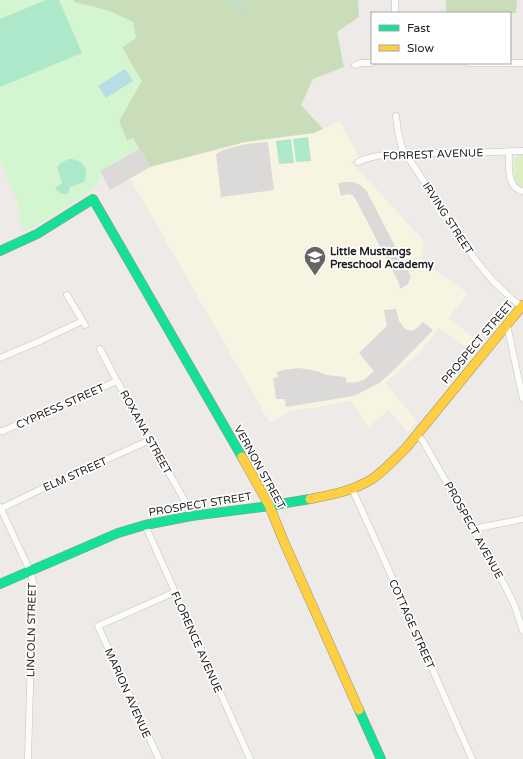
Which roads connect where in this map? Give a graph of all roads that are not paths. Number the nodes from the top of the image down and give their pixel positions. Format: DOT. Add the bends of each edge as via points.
graph roads {
  1 [pos="395,0"];
  2 [pos="395,12"];
  3 [pos="371,63"];
  4 [pos="511,63"];
  5 [pos="523,63"];
  6 [pos="355,65"];
  7 [pos="396,116"];
  8 [pos="509,151"];
  9 [pos="523,151"];
  10 [pos="406,154"];
  11 [pos="358,162"];
  12 [pos="523,190"];
  13 [pos="0,251"];
  14 [pos="67,295"];
  15 [pos="522,306"];
  16 [pos="507,325"];
  17 [pos="100,349"];
  18 [pos="0,358"];
  19 [pos="117,381"];
  20 [pos="523,399"];
  21 [pos="1,433"];
  22 [pos="416,434"];
  23 [pos="150,440"];
  24 [pos="352,489"];
  25 [pos="269,505"];
  26 [pos="0,508"];
  27 [pos="191,516"];
  28 [pos="523,519"];
  29 [pos="145,525"];
  30 [pos="473,529"];
  31 [pos="30,572"];
  32 [pos="0,584"];
  33 [pos="175,592"];
  34 [pos="523,631"];
  35 [pos="28,759"];
  36 [pos="159,759"];
  37 [pos="250,759"];
  38 [pos="381,759"];
  39 [pos="472,759"];
  1 -- 2 [label="street"];
  3 -- 6 [label="street"];
  4 -- 5 [label="street"];
  7 -- 10 [label="street, IRVING STREET" via="402,148"];
  8 -- 9 [label="street, FORREST AVENUE"];
  8 -- 10 [label="street, FORREST AVENUE"];
  8 -- 12 [label="street" via="510,179 516,189"];
  10 -- 11 [label="street, FORREST AVENUE" via="382,155"];
  10 -- 15 [label="street, IRVING STREET" via="474,258 492,280"];
  13 -- 25 [label="street, VERNON STREET" via="37,234 93,199"];
  14 -- 18 [label="street" via="84,323"];
  15 -- 16 [label="street, PROSPECT STREET"];
  16 -- 20 [label="street"];
  16 -- 22 [label="street, PROSPECT STREET"];
  17 -- 19 [label="street, ROXANA STREET"];
  19 -- 21 [label="street, CYPRESS STREET"];
  19 -- 23 [label="street, ROXANA STREET"];
  22 -- 24 [label="street, PROSPECT STREET" via="389,466 372,479"];
  22 -- 30 [label="street, PROSPECT AVENUE" via="423,441"];
  23 -- 26 [label="street, ELM STREET"];
  23 -- 27 [label="street, ROXANA STREET"];
  24 -- 25 [label="street, PROSPECT STREET" via="333,495"];
  24 -- 39 [label="street, COTTAGE STREET"];
  25 -- 27 [label="street, PROSPECT STREET"];
  25 -- 38 [label="street, VERNON STREET"];
  26 -- 31 [label="street, LINCOLN STREET"];
  27 -- 29 [label="street, PROSPECT STREET"];
  28 -- 30 [label="street"];
  29 -- 31 [label="street, PROSPECT STREET" via="118,533"];
  29 -- 33 [label="street, FLORENCE AVENUE"];
  30 -- 34 [label="street, PROSPECT AVENUE" via="514,604"];
  31 -- 32 [label="street, PROSPECT STREET"];
  31 -- 35 [label="street, LINCOLN STREET" via="33,588"];
  33 -- 36 [label="street, MARION AVENUE" via="98,626"];
  33 -- 37 [label="street, FLORENCE AVENUE"];
}
